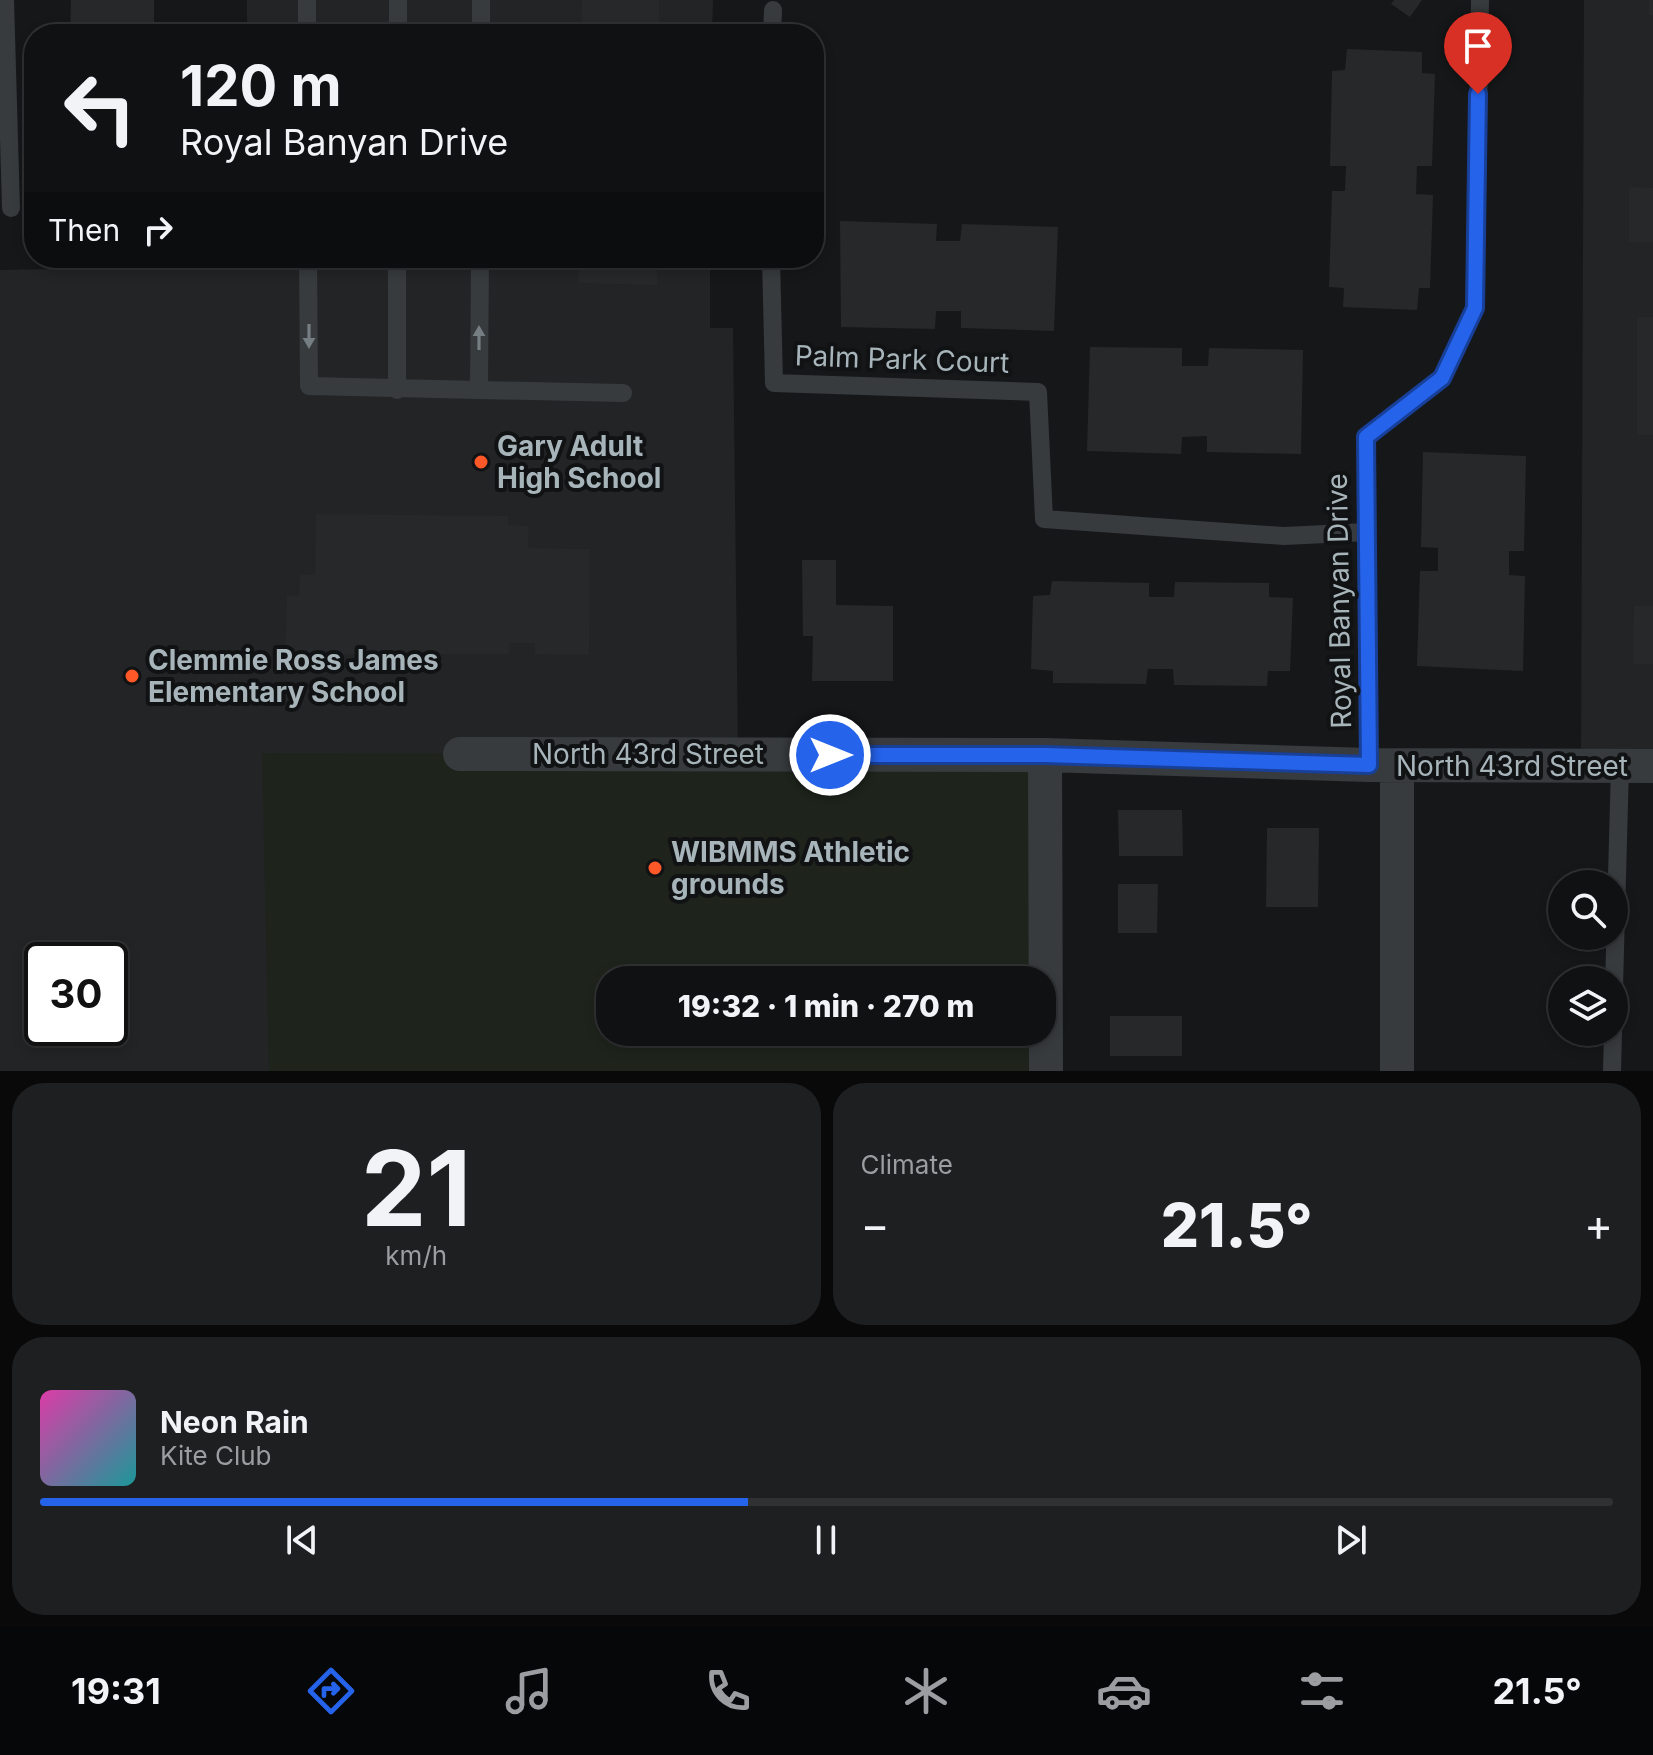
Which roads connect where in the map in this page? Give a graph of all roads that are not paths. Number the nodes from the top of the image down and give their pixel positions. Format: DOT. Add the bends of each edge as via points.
graph roads {
  1 [pos="5,0"];
  2 [pos="307,0"];
  3 [pos="398,0"];
  4 [pos="481,0"];
  5 [pos="1480,0"];
  6 [pos="773,10"];
  7 [pos="307,24"];
  8 [pos="398,24"];
  9 [pos="481,24"];
  10 [pos="772,24"];
  11 [pos="11,208"];
  12 [pos="308,268"];
  13 [pos="397,268"];
  14 [pos="480,268"];
  15 [pos="771,268"];
  16 [pos="397,390"];
  17 [pos="479,390"];
  18 [pos="623,393"];
  19 [pos="1367,532"];
  20 [pos="460,754"];
  21 [pos="1045,755"];
  22 [pos="1383,765"];
  23 [pos="1636,766"];
  24 [pos="1616,966"];
  25 [pos="1613,1046"];
  26 [pos="1046,1071"];
  27 [pos="1397,1071"];
  28 [pos="1612,1071"];
  1 -- 11 [label="lane"];
  2 -- 7 [label="lane"];
  3 -- 8 [label="lane"];
  4 -- 9 [label="lane"];
  5 -- 19 [label="lane, Royal Banyan Drive" via="1475,308 1442,378 1366,437"];
  6 -- 10 [label="lane"];
  12 -- 16 [label="lane, one-way" via="309,386"];
  13 -- 16 [label="lane"];
  17 -- 14 [label="lane, one-way"];
  15 -- 19 [label="lane, Palm Park Court" via="774,383 1038,392 1044,519 1284,536"];
  16 -- 17 [label="lane"];
  17 -- 18 [label="lane"];
  19 -- 22 [label="lane, Royal Banyan Drive"];
  20 -- 21 [label="street, North 43rd Street"];
  21 -- 22 [label="street, North 43rd Street"];
  21 -- 26 [label="street"];
  22 -- 23 [label="street, North 43rd Street"];
  22 -- 27 [label="street"];
  23 -- 24 [label="lane"];
  25 -- 28 [label="lane"];
}
